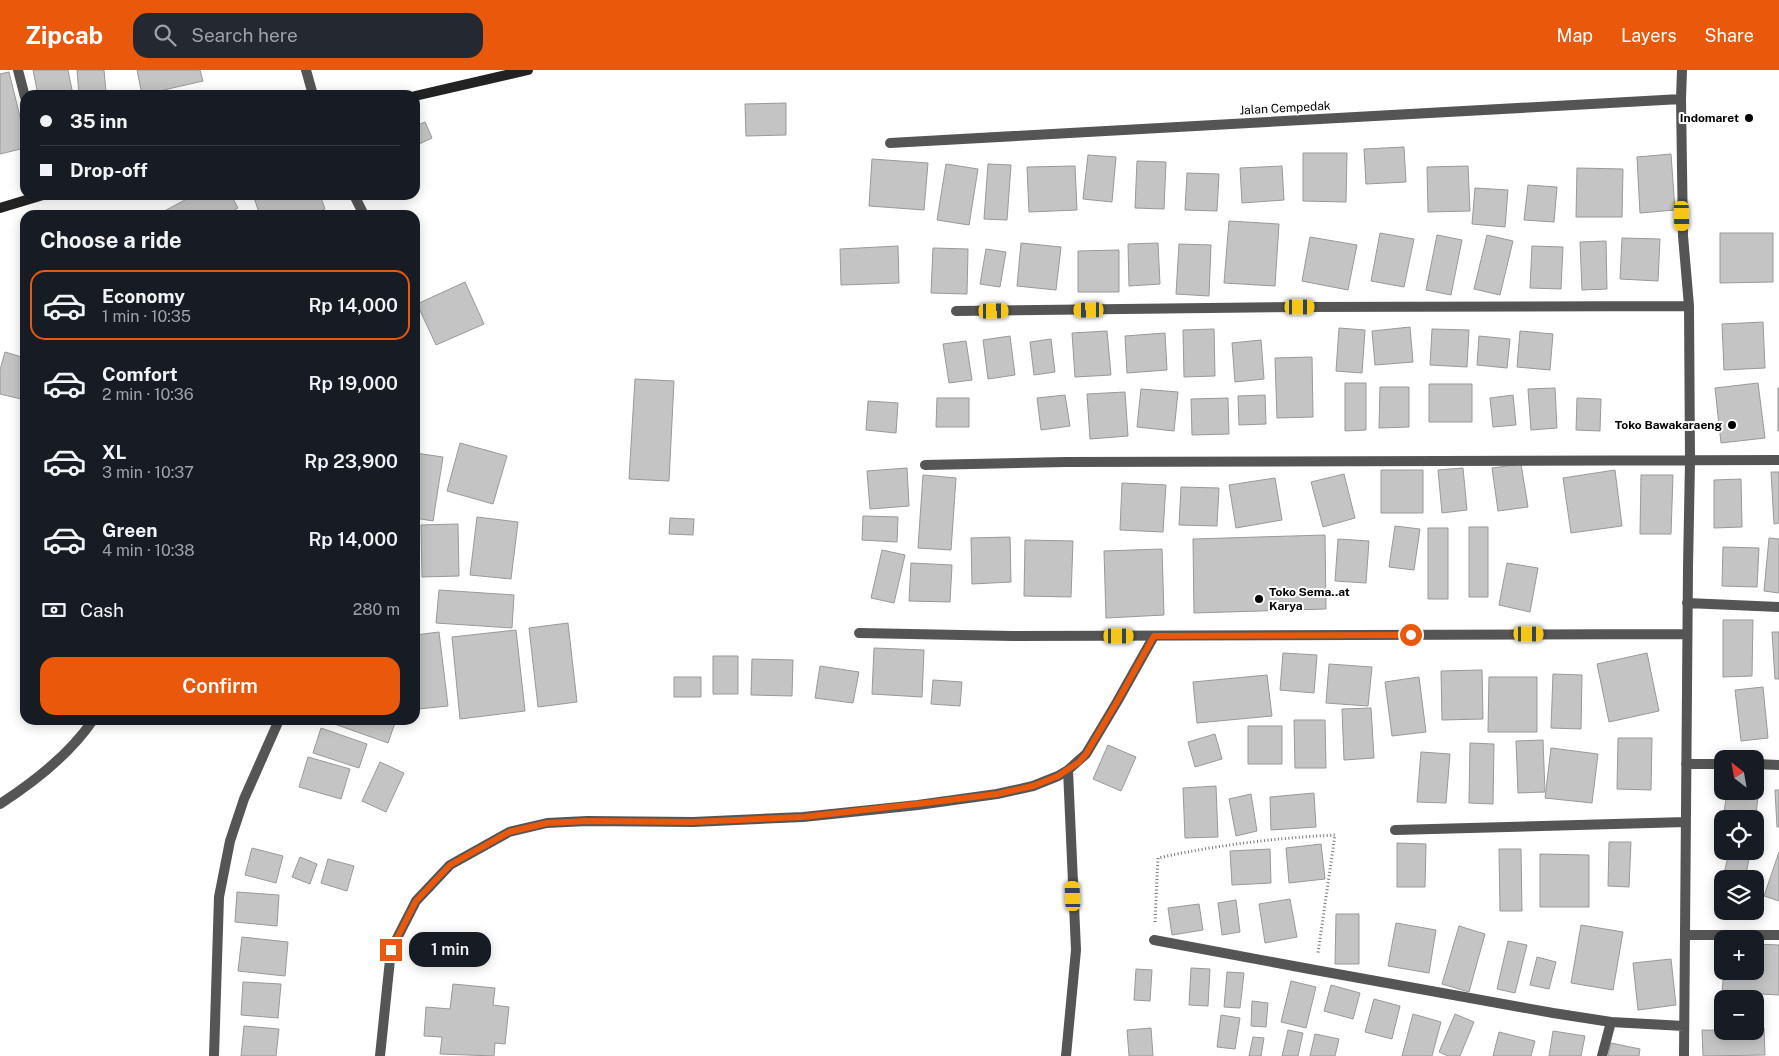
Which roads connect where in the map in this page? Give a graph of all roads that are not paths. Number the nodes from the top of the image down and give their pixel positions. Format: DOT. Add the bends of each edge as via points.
graph roads {
  1 [pos="18,70"];
  2 [pos="306,70"];
  3 [pos="528,70"];
  4 [pos="1682,70"];
  5 [pos="23,90"];
  6 [pos="312,90"];
  7 [pos="420,95"];
  8 [pos="1681,99"];
  9 [pos="890,143"];
  10 [pos="26,200"];
  11 [pos="0,208"];
  12 [pos="1689,306"];
  13 [pos="956,311"];
  14 [pos="1779,460"];
  15 [pos="1690,461"];
  16 [pos="924,465"];
  17 [pos="1687,603"];
  18 [pos="1779,607"];
  19 [pos="858,633"];
  20 [pos="1687,634"];
  21 [pos="1154,636"];
  22 [pos="90,725"];
  23 [pos="277,725"];
  24 [pos="1686,764"];
  25 [pos="1714,764"];
  26 [pos="1764,764"];
  27 [pos="1779,765"];
  28 [pos="1068,770"];
  29 [pos="0,804"];
  30 [pos="1686,822"];
  31 [pos="1395,830"];
  32 [pos="1686,935"];
  33 [pos="1779,935"];
  34 [pos="1154,940"];
  35 [pos="1611,1022"];
  36 [pos="1684,1026"];
  37 [pos="214,1056"];
  38 [pos="380,1056"];
  39 [pos="1066,1056"];
  40 [pos="1602,1056"];
  41 [pos="1684,1056"];
  1 -- 5 [label="street"];
  2 -- 6 [label="street"];
  3 -- 7 [label="main road"];
  4 -- 8 [label="street"];
  8 -- 9 [label="street, Jalan Cempedak"];
  8 -- 12 [label="street" via="1683,236"];
  10 -- 11 [label="main road"];
  12 -- 13 [label="street"];
  12 -- 15 [label="street"];
  14 -- 15 [label="street"];
  15 -- 16 [label="street"];
  15 -- 17 [label="street"];
  17 -- 18 [label="street"];
  17 -- 20 [label="street"];
  19 -- 21 [label="street"];
  20 -- 21 [label="street"];
  20 -- 24 [label="street"];
  21 -- 28 [label="street" via="1086,754"];
  22 -- 29 [label="street" via="58,759"];
  23 -- 37 [label="street" via="230,841 219,897"];
  24 -- 25 [label="street"];
  24 -- 30 [label="street"];
  26 -- 27 [label="street"];
  28 -- 38 [label="street" via="1033,786 918,805 803,817 547,823 509,832 450,865 416,901 391,950"];
  28 -- 39 [label="street" via="1076,950"];
  30 -- 31 [label="street"];
  30 -- 32 [label="street"];
  32 -- 33 [label="street"];
  32 -- 36 [label="street"];
  34 -- 35 [label="street"];
  35 -- 36 [label="street"];
  35 -- 40 [label="street"];
  36 -- 41 [label="street"];
}
